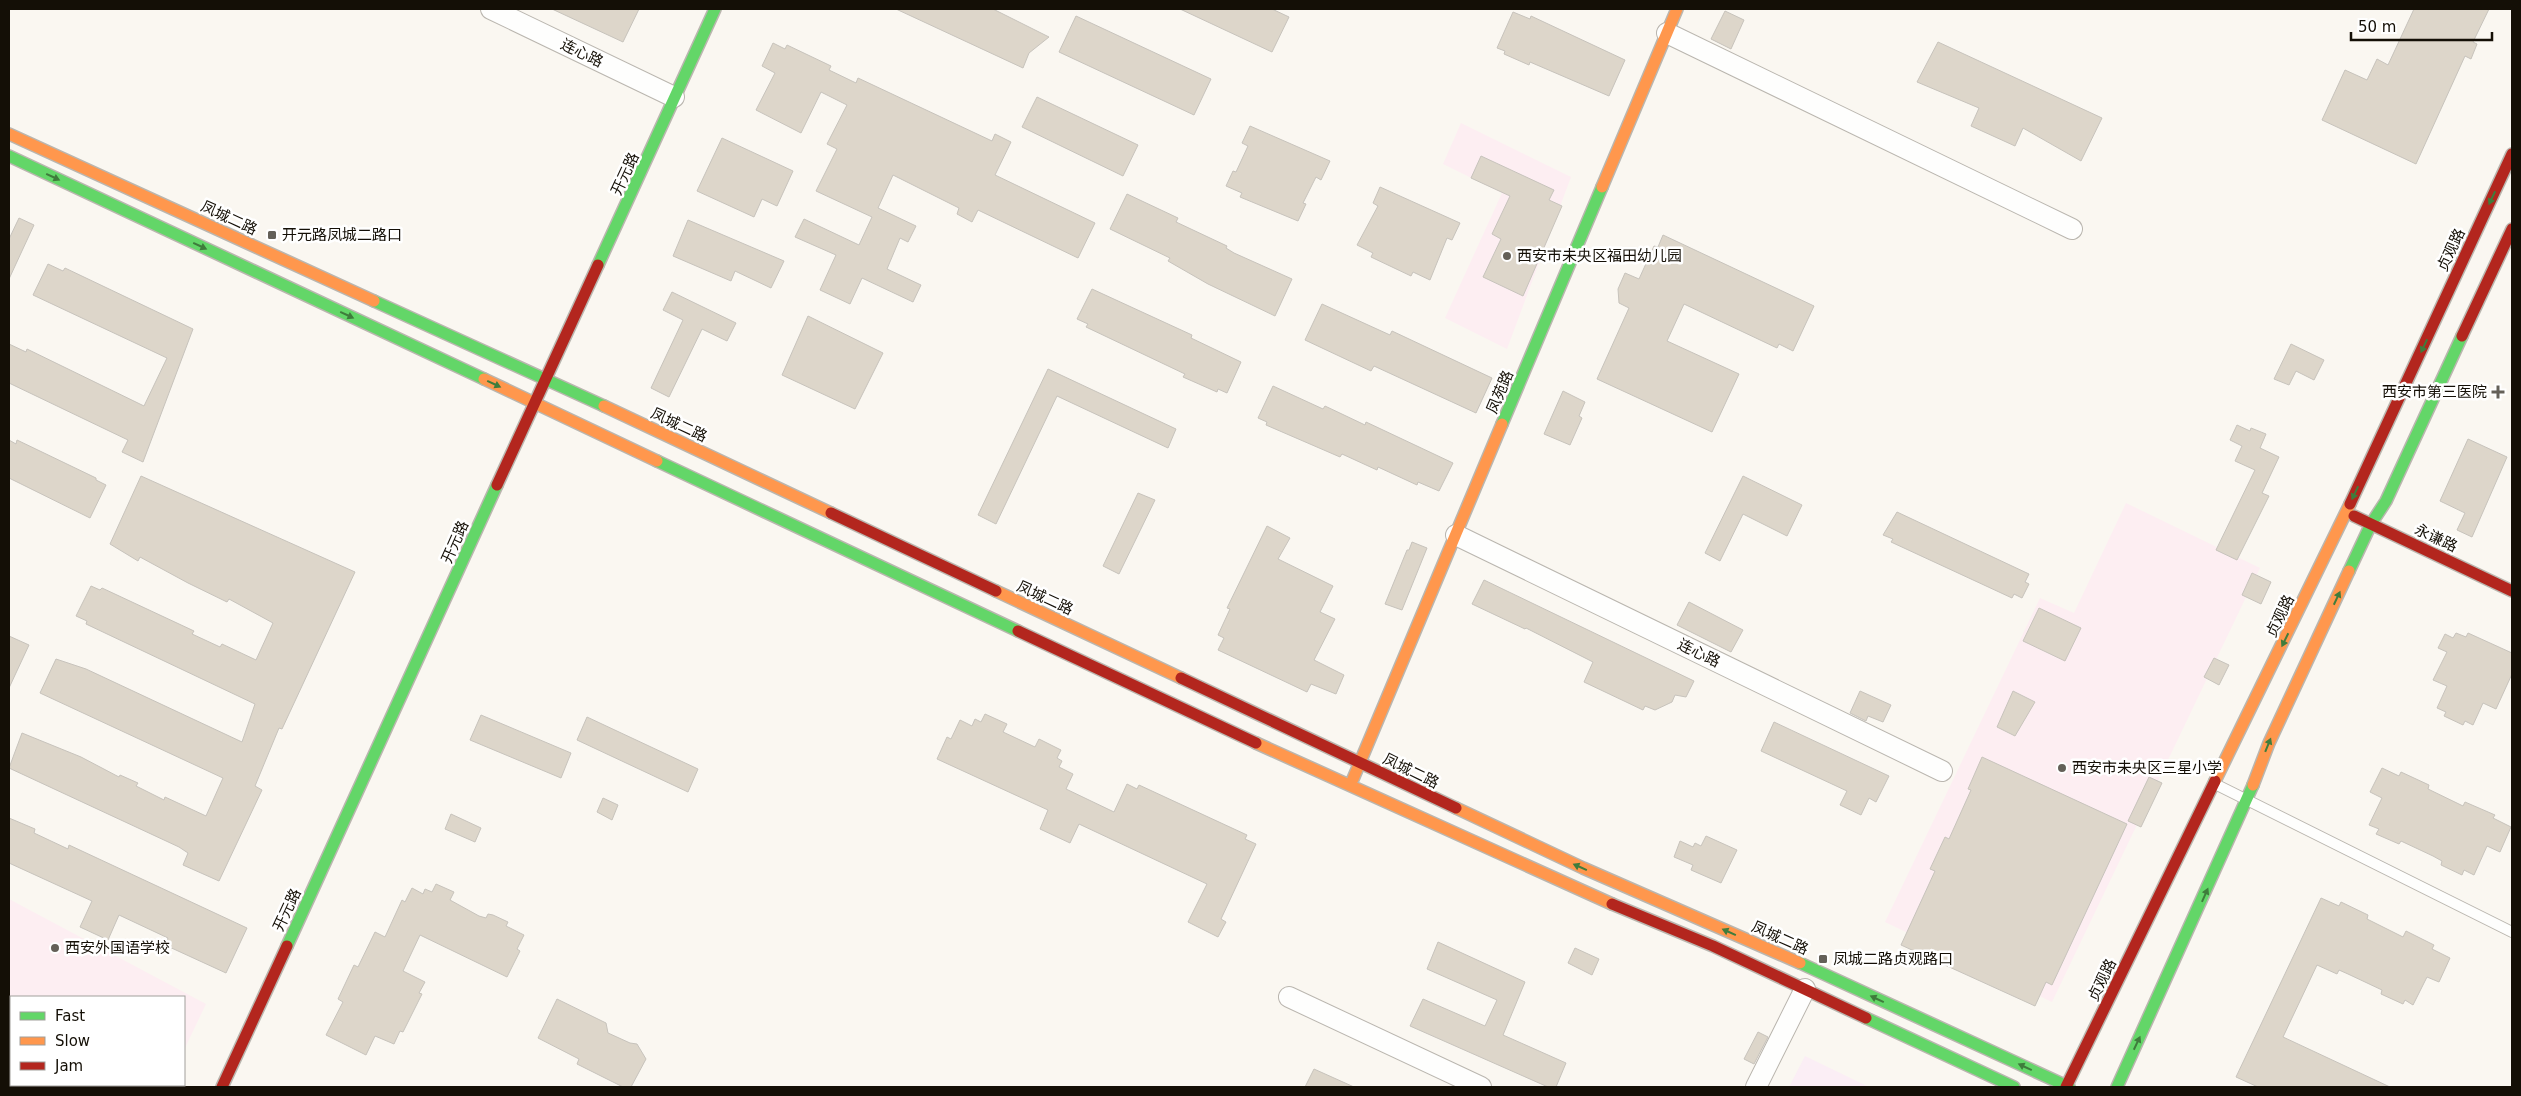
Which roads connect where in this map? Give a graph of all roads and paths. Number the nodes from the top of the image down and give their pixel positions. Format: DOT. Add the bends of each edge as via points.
graph roads {
  1 [pos="490,9"];
  2 [pos="716,9"];
  3 [pos="1677,9"];
  4 [pos="1667,33"];
  5 [pos="674,97"];
  6 [pos="9,134"];
  7 [pos="2512,154"];
  8 [pos="9,156"];
  9 [pos="2512,229"];
  10 [pos="2072,230"];
  11 [pos="547,380"];
  12 [pos="535,404"];
  13 [pos="2346,512"];
  14 [pos="2371,524"];
  15 [pos="1456,535"];
  16 [pos="2512,591"];
  17 [pos="1360,763"];
  18 [pos="1942,771"];
  19 [pos="2215,784"];
  20 [pos="1350,787"];
  21 [pos="2247,800"];
  22 [pos="2512,932"];
  23 [pos="1805,989"];
  24 [pos="1289,997"];
  25 [pos="222,1087"];
  26 [pos="1481,1087"];
  27 [pos="1756,1087"];
  28 [pos="2014,1087"];
  29 [pos="2067,1087"];
  30 [pos="2117,1087"];
  1 -- 5 [label="street, 连心路"];
  2 -- 5 [label="main road, 开元路"];
  3 -- 4 [label="main road, 凤苑路"];
  4 -- 10 [label="street"];
  4 -- 15 [label="main road, 凤苑路"];
  5 -- 11 [label="main road, 开元路"];
  6 -- 11 [label="main road, 凤城二路"];
  7 -- 13 [label="main road, 贞观路, one-way"];
  8 -- 12 [label="main road, one-way"];
  9 -- 14 [label="main road" via="2386,501"];
  11 -- 12 [label="main road, 开元路"];
  11 -- 17 [label="main road, 凤城二路"];
  12 -- 20 [label="main road"];
  12 -- 25 [label="main road, 开元路"];
  13 -- 14 [label="main road, 永谦路"];
  13 -- 19 [label="main road, 贞观路, one-way"];
  14 -- 16 [label="main road, 永谦路"];
  21 -- 14 [label="main road, one-way" via="2269,743"];
  15 -- 17 [label="main road, 凤苑路"];
  15 -- 18 [label="street, 连心路"];
  17 -- 20 [label="main road, 凤苑路"];
  29 -- 17 [label="main road, 凤城二路, one-way" via="1818,971 1582,868"];
  19 -- 21 [label="lane"];
  19 -- 29 [label="main road, 贞观路"];
  20 -- 23 [label="main road"];
  21 -- 22 [label="lane"];
  30 -- 21 [label="main road, one-way"];
  23 -- 27 [label="street"];
  23 -- 28 [label="main road"];
  24 -- 26 [label="street"];
}
